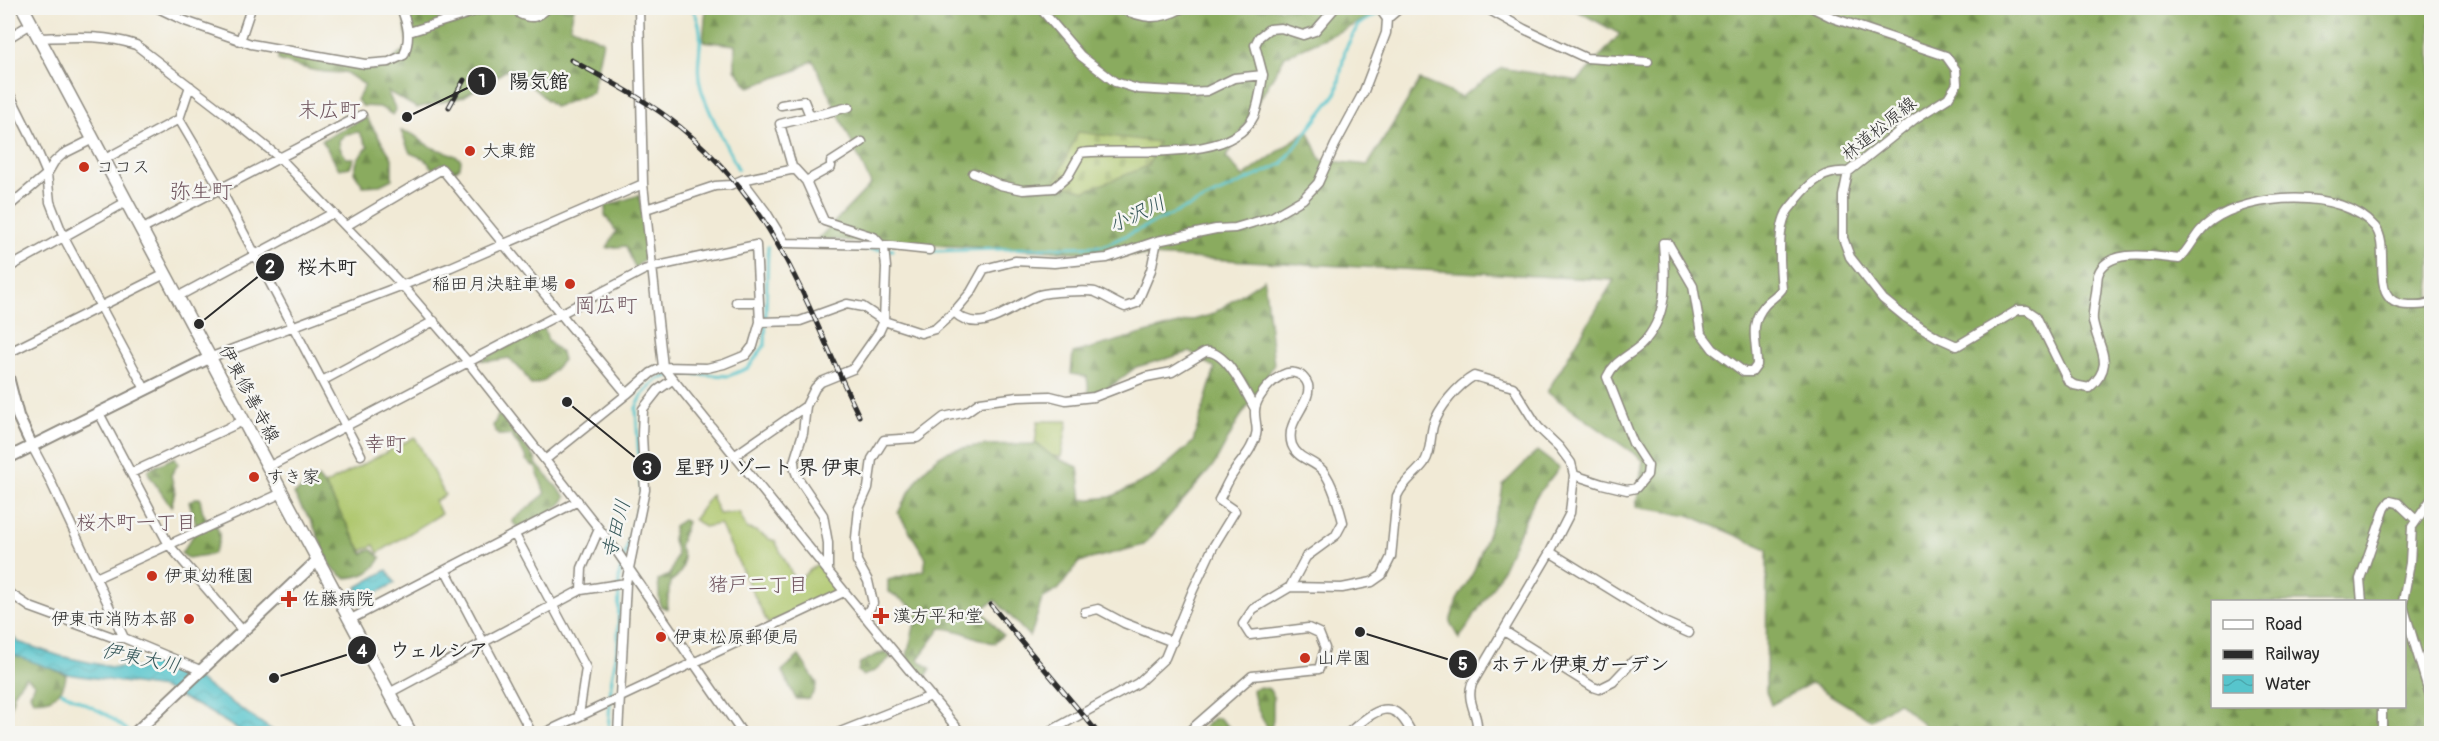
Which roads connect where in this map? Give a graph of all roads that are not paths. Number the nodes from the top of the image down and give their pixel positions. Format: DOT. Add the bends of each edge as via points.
graph roads {
  1 [pos="22,8"];
  2 [pos="158,8"];
  3 [pos="251,8"];
  4 [pos="401,8"];
  5 [pos="486,8"];
  6 [pos="518,8"];
  7 [pos="548,8"];
  8 [pos="639,8"];
  9 [pos="1040,8"];
  10 [pos="1118,8"];
  11 [pos="1183,8"];
  12 [pos="1335,8"];
  13 [pos="1379,8"];
  14 [pos="1400,8"];
  15 [pos="1486,8"];
  16 [pos="1813,8"];
  17 [pos="1386,19"];
  18 [pos="31,24"];
  19 [pos="409,32"];
  20 [pos="8,38"];
  21 [pos="38,38"];
  22 [pos="240,40"];
  23 [pos="1648,62"];
  24 [pos="1263,75"];
  25 [pos="190,86"];
  26 [pos="8,91"];
  27 [pos="781,105"];
  28 [pos="849,107"];
  29 [pos="362,115"];
  30 [pos="810,116"];
  31 [pos="179,119"];
  32 [pos="93,139"];
  33 [pos="862,142"];
  34 [pos="280,158"];
  35 [pos="103,160"];
  36 [pos="793,170"];
  37 [pos="1848,172"];
  38 [pos="972,173"];
  39 [pos="47,174"];
  40 [pos="742,180"];
  41 [pos="806,181"];
  42 [pos="643,184"];
  43 [pos="221,190"];
  44 [pos="126,202"];
  45 [pos="8,207"];
  46 [pos="646,209"];
  47 [pos="333,213"];
  48 [pos="346,226"];
  49 [pos="141,230"];
  50 [pos="64,238"];
  51 [pos="1157,241"];
  52 [pos="504,244"];
  53 [pos="884,250"];
  54 [pos="929,250"];
  55 [pos="255,254"];
  56 [pos="652,267"];
  57 [pos="8,268"];
  58 [pos="165,274"];
  59 [pos="402,285"];
  60 [pos="177,297"];
  61 [pos="2432,301"];
  62 [pos="736,302"];
  63 [pos="759,302"];
  64 [pos="101,307"];
  65 [pos="954,312"];
  66 [pos="561,314"];
  67 [pos="434,321"];
  68 [pos="884,321"];
  69 [pos="760,322"];
  70 [pos="293,327"];
  71 [pos="8,353"];
  72 [pos="209,357"];
  73 [pos="468,362"];
  74 [pos="663,367"];
  75 [pos="8,377"];
  76 [pos="672,380"];
  77 [pos="322,381"];
  78 [pos="145,389"];
  79 [pos="627,394"];
  80 [pos="806,406"];
  81 [pos="1255,409"];
  82 [pos="99,412"];
  83 [pos="243,421"];
  84 [pos="346,426"];
  85 [pos="32,446"];
  86 [pos="361,455"];
  87 [pos="734,456"];
  88 [pos="8,458"];
  89 [pos="545,460"];
  90 [pos="268,467"];
  91 [pos="131,473"];
  92 [pos="1574,475"];
  93 [pos="282,493"];
  94 [pos="2432,498"];
  95 [pos="578,501"];
  96 [pos="2415,519"];
  97 [pos="599,529"];
  98 [pos="515,535"];
  99 [pos="169,545"];
  100 [pos="1550,552"];
  101 [pos="319,559"];
  102 [pos="628,566"];
  103 [pos="446,572"];
  104 [pos="828,572"];
  105 [pos="96,578"];
  106 [pos="626,583"];
  107 [pos="1290,587"];
  108 [pos="581,590"];
  109 [pos="8,592"];
  110 [pos="844,592"];
  111 [pos="2362,600"];
  112 [pos="2403,600"];
  113 [pos="552,605"];
  114 [pos="1085,612"];
  115 [pos="2406,616"];
  116 [pos="865,617"];
  117 [pos="351,619"];
  118 [pos="242,630"];
  119 [pos="1504,631"];
  120 [pos="1689,633"];
  121 [pos="124,638"];
  122 [pos="483,642"];
  123 [pos="1173,642"];
  124 [pos="1633,661"];
  125 [pos="693,663"];
  126 [pos="198,672"];
  127 [pos="389,693"];
  128 [pos="931,696"];
  129 [pos="618,697"];
  130 [pos="2432,702"];
  131 [pos="2382,708"];
  132 [pos="579,715"];
  133 [pos="134,734"];
  134 [pos="411,734"];
  135 [pos="532,734"];
  136 [pos="542,734"];
  137 [pos="618,734"];
  138 [pos="743,734"];
  139 [pos="835,734"];
  140 [pos="962,734"];
  141 [pos="1045,734"];
  142 [pos="1186,734"];
  143 [pos="1347,734"];
  144 [pos="1412,734"];
  145 [pos="1476,734"];
  146 [pos="2382,734"];
  1 -- 18 [label="main road, 伊東修善寺線"];
  2 -- 22 [label="street"];
  3 -- 22 [label="street"];
  4 -- 19 [label="street"];
  5 -- 19 [label="street"];
  6 -- 7 [label="street" via="520,14 529,18 538,17"];
  8 -- 42 [label="street"];
  9 -- 24 [label="street" via="1081,56 1115,82 1138,89 1207,91 1234,78"];
  10 -- 11 [label="street" via="1143,18 1161,17"];
  12 -- 24 [label="street" via="1315,31 1303,36 1281,28 1269,29 1259,37 1255,45"];
  13 -- 17 [label="street"];
  14 -- 17 [label="street"];
  15 -- 23 [label="street" via="1586,58"];
  16 -- 37 [label="street, 林道松原線" via="1947,56 1956,70 1957,84 1948,98"];
  17 -- 51 [label="street" via="1386,33 1364,91 1318,183 1303,199 1272,217 1235,228"];
  18 -- 20 [label="street"];
  18 -- 21 [label="main road, 伊東修善寺線"];
  19 -- 22 [label="street" via="404,55 389,62 365,64"];
  21 -- 25 [label="street" via="96,37 122,41 148,52"];
  21 -- 32 [label="main road, 伊東修善寺線"];
  24 -- 38 [label="street" via="1254,117 1240,133 1218,143 1185,152 1081,153 1068,176 1054,188 1023,190"];
  25 -- 31 [label="street"];
  25 -- 34 [label="street"];
  26 -- 39 [label="street"];
  27 -- 30 [label="street" via="804,100"];
  28 -- 30 [label="street"];
  29 -- 34 [label="street"];
  30 -- 36 [label="street" via="780,124"];
  31 -- 35 [label="street"];
  31 -- 43 [label="street"];
  32 -- 35 [label="main road, 伊東修善寺線"];
  32 -- 39 [label="street" via="63,154"];
  33 -- 41 [label="street"];
  34 -- 43 [label="street"];
  34 -- 47 [label="street"];
  35 -- 44 [label="main road, 伊東修善寺線"];
  36 -- 40 [label="street"];
  36 -- 41 [label="street"];
  37 -- 61 [label="street, 林道松原線" via="1843,196 1843,238 1850,257 1883,299 1936,337 1957,346 2018,310 2027,310 2036,316 2074,386 2089,388 2101,378 2105,360 2093,319 2098,274 2105,263 2139,255 2179,259 2212,219 2248,204 2292,197 2336,204 2359,215 2375,227 2381,240 2383,289 2391,300 2405,306 2427,305"];
  37 -- 92 [label="street" via="1825,174 1810,183 1785,215 1779,257 1782,289 1755,317 1757,365 1752,372 1744,372 1713,349 1701,333 1693,286 1668,243 1663,243 1664,303 1659,322 1640,345 1612,367 1607,377 1633,442 1648,466 1647,475 1636,488 1627,490"];
  39 -- 45 [label="street"];
  39 -- 50 [label="street" via="50,202"];
  40 -- 46 [label="street"];
  40 -- 53 [label="street" via="785,243"];
  41 -- 53 [label="street" via="824,221 874,237"];
  42 -- 46 [label="street"];
  42 -- 52 [label="street"];
  43 -- 49 [label="street"];
  43 -- 55 [label="street"];
  44 -- 49 [label="main road, 伊東修善寺線"];
  44 -- 50 [label="street"];
  46 -- 56 [label="street"];
  47 -- 48 [label="street"];
  47 -- 55 [label="street"];
  48 -- 52 [label="street" via="442,168"];
  48 -- 59 [label="street"];
  49 -- 58 [label="main road, 伊東修善寺線"];
  50 -- 57 [label="street"];
  50 -- 64 [label="street"];
  51 -- 65 [label="street" via="1107,258 1054,263 1015,261 984,269"];
  51 -- 65 [label="street" via="1151,270 1137,303 1125,307 1094,292 1040,294 993,319 975,323"];
  52 -- 59 [label="street"];
  52 -- 66 [label="street"];
  53 -- 54 [label="street"];
  53 -- 68 [label="street"];
  55 -- 60 [label="street"];
  55 -- 70 [label="street"];
  56 -- 63 [label="street" via="756,245"];
  56 -- 66 [label="street"];
  56 -- 74 [label="street"];
  58 -- 60 [label="main road, 伊東修善寺線"];
  58 -- 64 [label="street"];
  59 -- 67 [label="street"];
  59 -- 70 [label="street"];
  60 -- 72 [label="main road, 伊東修善寺線"];
  62 -- 63 [label="street"];
  63 -- 69 [label="street"];
  64 -- 71 [label="street"];
  64 -- 78 [label="street"];
  65 -- 68 [label="street" via="934,329 921,333"];
  66 -- 73 [label="street"];
  66 -- 79 [label="street"];
  67 -- 73 [label="street"];
  67 -- 77 [label="street"];
  68 -- 69 [label="street" via="847,304 800,321"];
  68 -- 80 [label="street" via="858,364 818,385"];
  69 -- 74 [label="street" via="746,355 707,368"];
  70 -- 72 [label="street"];
  70 -- 77 [label="street"];
  72 -- 78 [label="street"];
  72 -- 83 [label="main road, 伊東修善寺線"];
  73 -- 84 [label="street"];
  73 -- 89 [label="street"];
  74 -- 76 [label="street"];
  74 -- 79 [label="street" via="651,372"];
  75 -- 85 [label="street" via="18,416"];
  76 -- 87 [label="street"];
  76 -- 102 [label="street" via="643,409 645,490"];
  77 -- 84 [label="street"];
  78 -- 82 [label="street"];
  79 -- 89 [label="street"];
  80 -- 87 [label="street"];
  80 -- 104 [label="street" via="795,470 823,515"];
  81 -- 107 [label="street" via="1276,378 1287,372 1305,378 1308,393 1293,424 1292,444 1303,458 1323,471 1343,522 1336,535 1306,557"];
  81 -- 116 [label="street" via="1241,383 1221,358 1210,351 1172,372 1146,377 1094,397 1018,397 980,402 966,412 944,417 917,438 884,440 872,459 857,523 857,561 868,581 873,603"];
  81 -- 123 [label="street" via="1258,427 1253,445 1219,500 1234,511 1193,590"];
  82 -- 85 [label="street"];
  82 -- 91 [label="street"];
  83 -- 90 [label="main road, 伊東修善寺線"];
  83 -- 91 [label="street"];
  84 -- 86 [label="street"];
  84 -- 90 [label="street"];
  85 -- 88 [label="street"];
  85 -- 105 [label="street"];
  87 -- 104 [label="street"];
  89 -- 95 [label="street"];
  90 -- 93 [label="main road, 伊東修善寺線"];
  91 -- 99 [label="street"];
  92 -- 100 [label="street" via="1570,513"];
  92 -- 107 [label="street" via="1571,463 1538,427 1513,387 1474,376 1464,381 1433,424 1425,461 1401,487 1391,557 1382,575 1372,582 1342,588"];
  93 -- 99 [label="street"];
  93 -- 101 [label="main road, 伊東修善寺線"];
  94 -- 96 [label="street"];
  95 -- 97 [label="street"];
  95 -- 98 [label="street"];
  96 -- 111 [label="street" via="2398,503 2390,501 2385,508 2360,579"];
  96 -- 112 [label="street"];
  97 -- 102 [label="street"];
  97 -- 108 [label="street" via="582,568"];
  98 -- 103 [label="street"];
  98 -- 113 [label="street"];
  99 -- 105 [label="street"];
  99 -- 118 [label="street"];
  100 -- 119 [label="street"];
  100 -- 120 [label="street" via="1662,621"];
  101 -- 117 [label="main road, 伊東修善寺線"];
  101 -- 118 [label="street"];
  102 -- 106 [label="street"];
  102 -- 125 [label="street"];
  103 -- 117 [label="street"];
  103 -- 122 [label="street"];
  104 -- 110 [label="street"];
  105 -- 121 [label="street"];
  106 -- 108 [label="street"];
  106 -- 129 [label="street"];
  107 -- 142 [label="street" via="1253,609 1243,624 1250,634 1308,628 1319,633 1325,648 1319,669 1252,676"];
  108 -- 113 [label="street"];
  109 -- 121 [label="street" via="30,607"];
  110 -- 116 [label="street"];
  110 -- 125 [label="street"];
  113 -- 122 [label="street"];
  113 -- 132 [label="street" via="586,668"];
  114 -- 123 [label="street" via="1098,609"];
  115 -- 130 [label="street"];
  116 -- 128 [label="street"];
  117 -- 127 [label="main road, 伊東修善寺線"];
  118 -- 126 [label="street"];
  119 -- 124 [label="street" via="1599,689 1613,682"];
  119 -- 145 [label="street" via="1468,693 1478,726"];
  121 -- 126 [label="street"];
  122 -- 127 [label="street"];
  122 -- 135 [label="street"];
  123 -- 141 [label="street" via="1165,658 1138,683"];
  125 -- 129 [label="street"];
  125 -- 138 [label="street"];
  126 -- 133 [label="street"];
  127 -- 134 [label="main road, 伊東修善寺線"];
  128 -- 139 [label="street"];
  128 -- 140 [label="street"];
  129 -- 132 [label="street"];
  129 -- 137 [label="street"];
  131 -- 146 [label="street"];
  132 -- 136 [label="street"];
  143 -- 144 [label="street" via="1381,708 1393,709 1405,719"];
}
